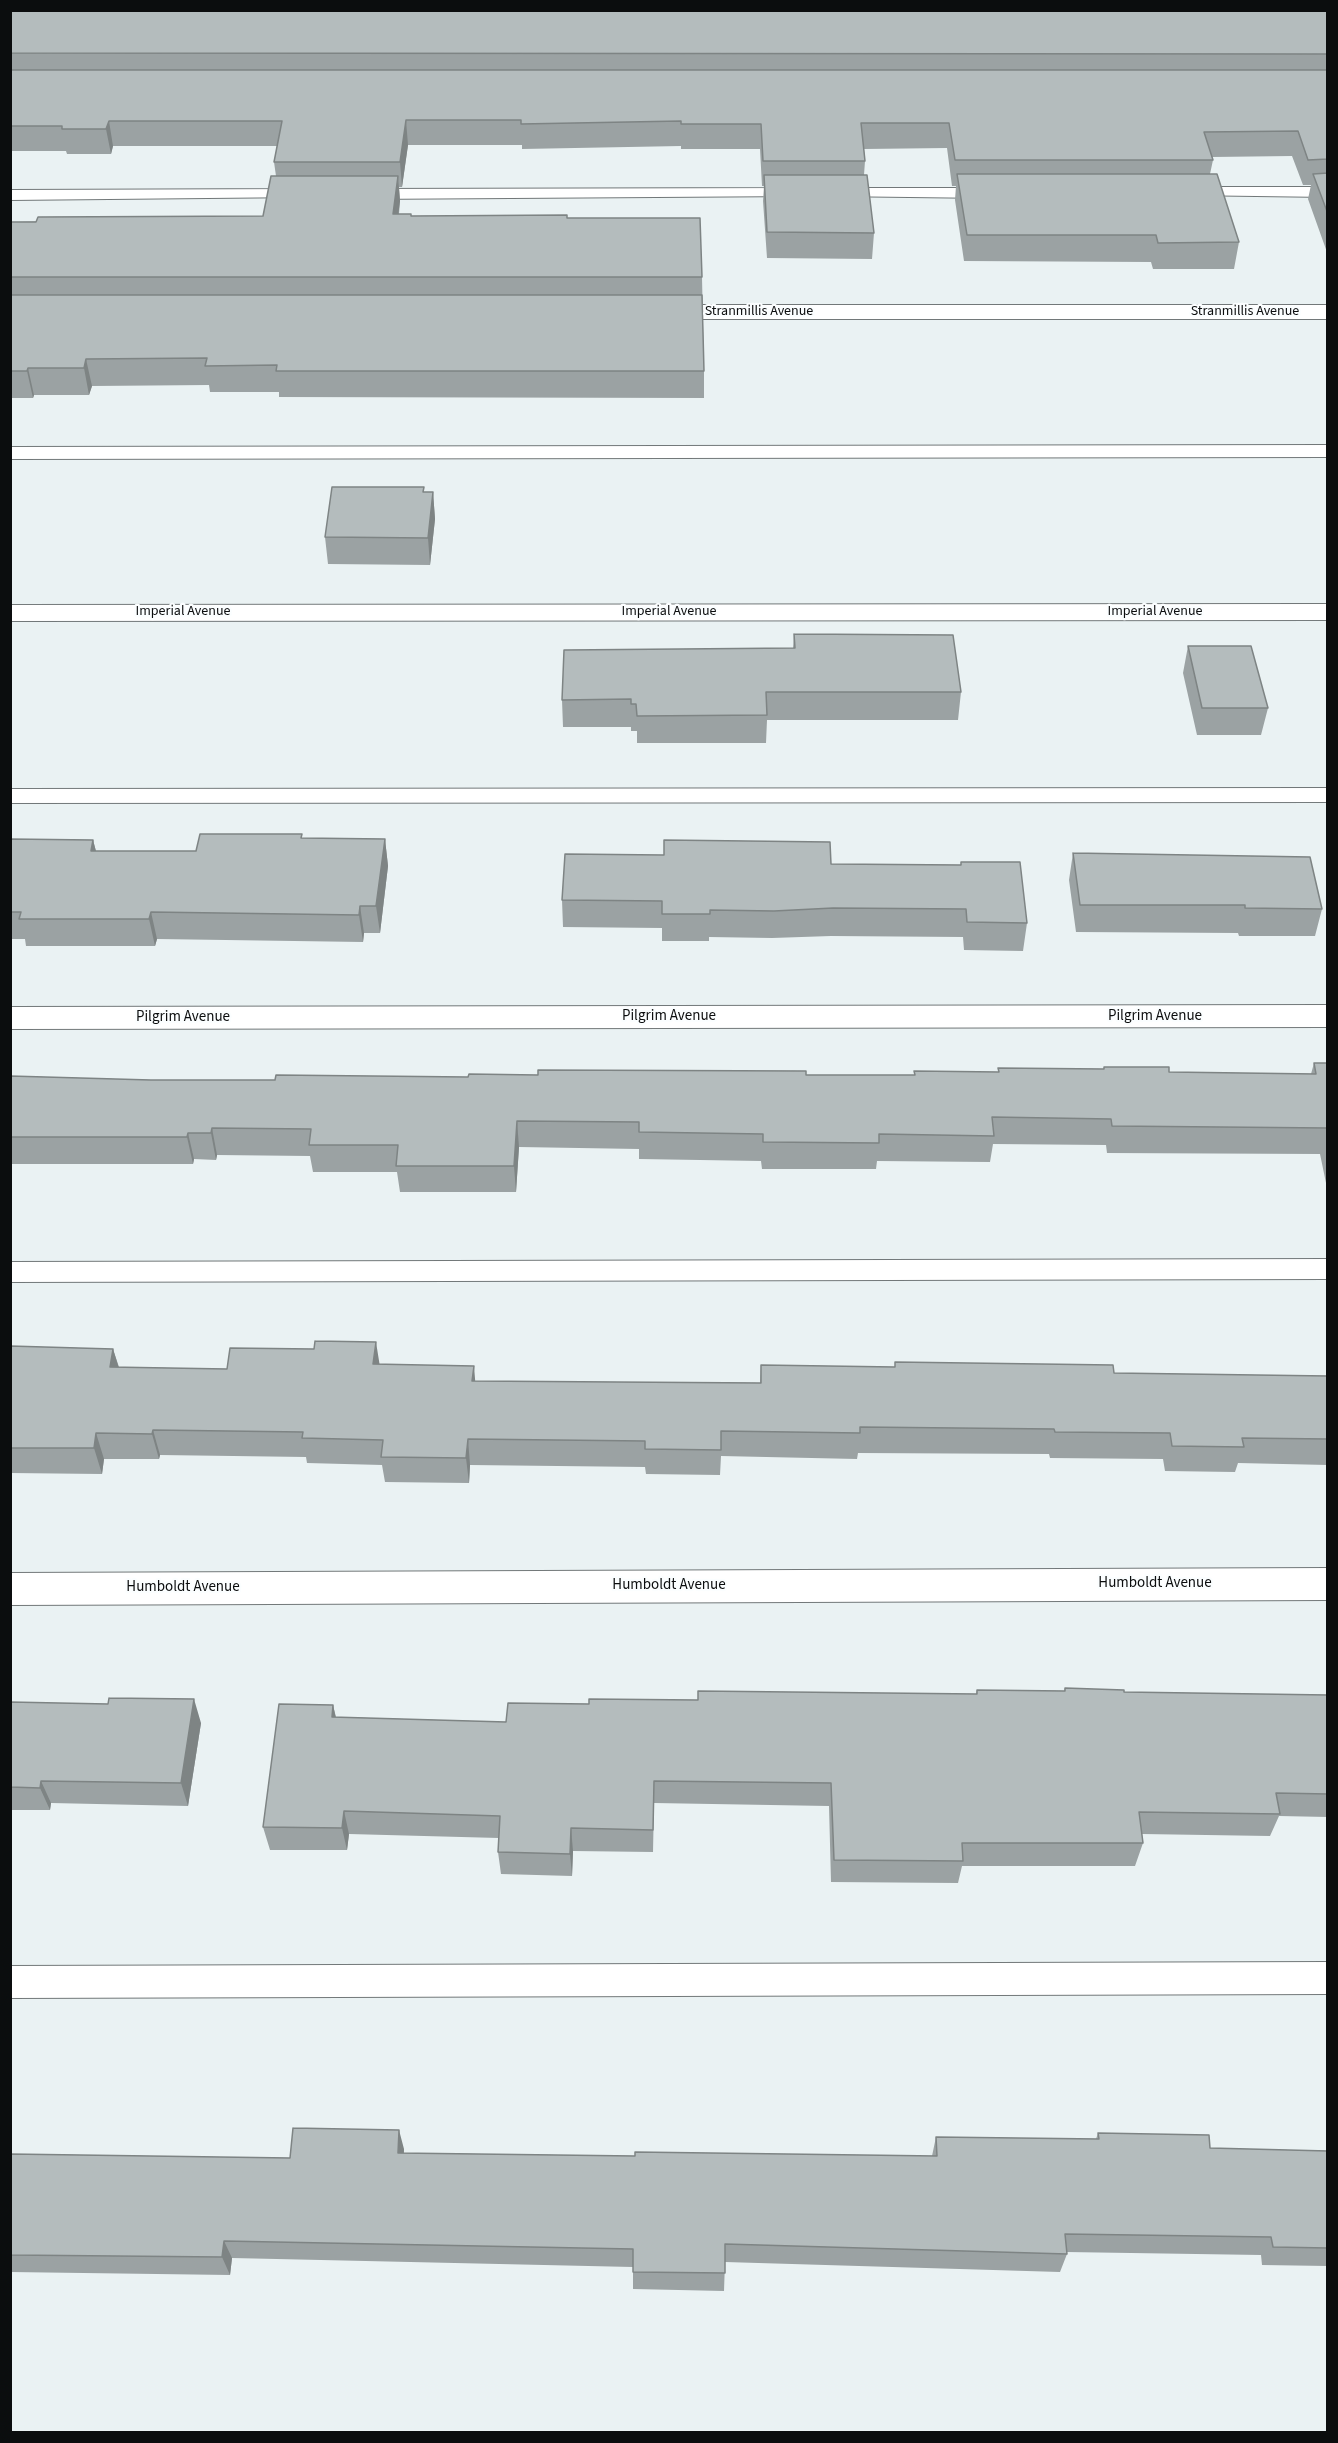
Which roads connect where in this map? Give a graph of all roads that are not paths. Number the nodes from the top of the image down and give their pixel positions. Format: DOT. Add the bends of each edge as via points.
graph roads {
  1 [pos="1172,192"];
  2 [pos="1328,192"];
  3 [pos="1004,193"];
  4 [pos="322,194"];
  5 [pos="346,194"];
  6 [pos="10,195"];
  7 [pos="633,312"];
  8 [pos="1328,312"];
  9 [pos="1328,451"];
  10 [pos="10,453"];
  11 [pos="10,612"];
  12 [pos="1328,612"];
  13 [pos="1328,795"];
  14 [pos="10,796"];
  15 [pos="1328,1016"];
  16 [pos="10,1018"];
  17 [pos="1328,1269"];
  18 [pos="10,1272"];
  19 [pos="1328,1584"];
  20 [pos="10,1589"];
  21 [pos="1328,1978"];
  22 [pos="10,1982"];
  1 -- 2 [label="lane"];
  3 -- 5 [label="lane"];
  4 -- 6 [label="lane"];
  7 -- 8 [label="street, Stranmillis Avenue"];
  9 -- 10 [label="lane"];
  11 -- 12 [label="street, Imperial Avenue"];
  13 -- 14 [label="lane"];
  15 -- 16 [label="street, Pilgrim Avenue"];
  17 -- 18 [label="lane"];
  19 -- 20 [label="street, Humboldt Avenue"];
  21 -- 22 [label="lane"];
}
